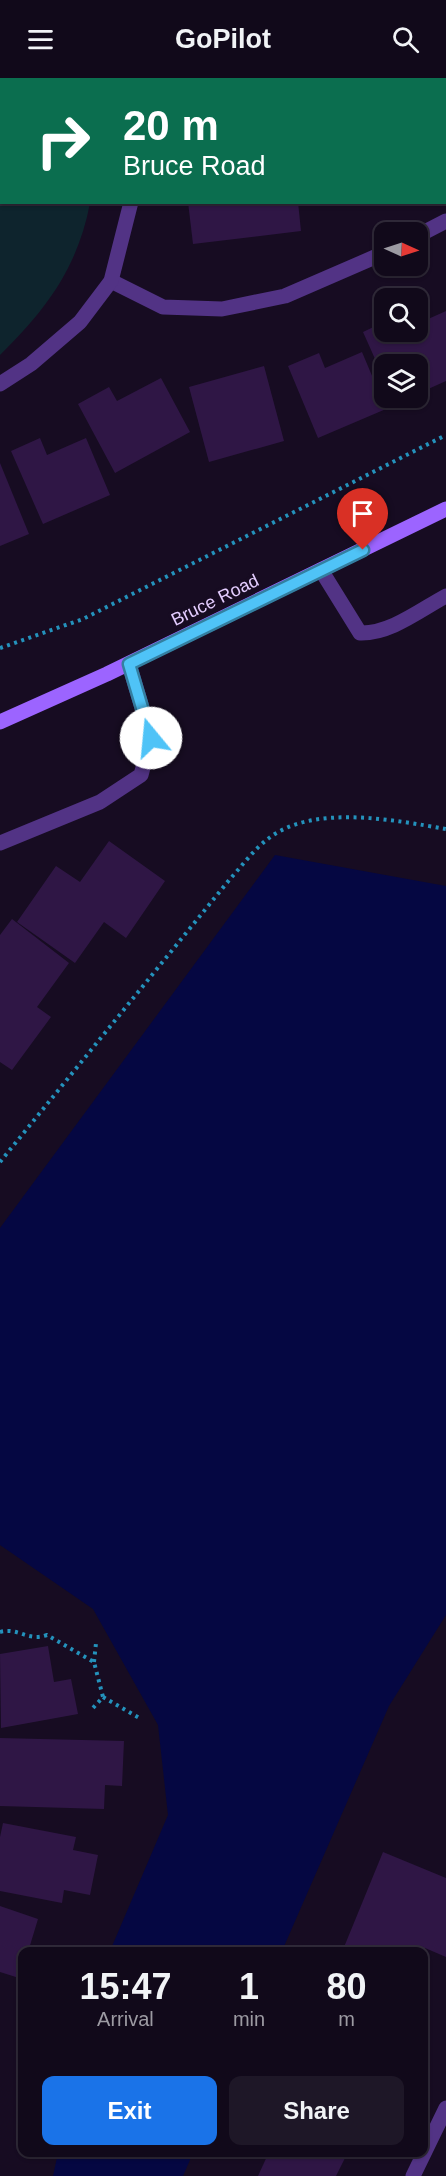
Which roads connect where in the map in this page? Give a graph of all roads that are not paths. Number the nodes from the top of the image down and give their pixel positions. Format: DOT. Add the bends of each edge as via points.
graph roads {
  1 [pos="130,204"];
  2 [pos="446,221"];
  3 [pos="428,230"];
  4 [pos="374,257"];
  5 [pos="111,281"];
  6 [pos="0,384"];
  7 [pos="446,509"];
  8 [pos="321,570"];
  9 [pos="446,596"];
  10 [pos="129,664"];
  11 [pos="0,722"];
  12 [pos="0,843"];
  13 [pos="446,2108"];
  14 [pos="428,2145"];
  15 [pos="422,2157"];
  16 [pos="413,2176"];
  1 -- 5 [label="street"];
  2 -- 3 [label="street"];
  4 -- 5 [label="street" via="285,296 222,309 163,307"];
  5 -- 6 [label="street" via="80,322 31,364"];
  7 -- 8 [label="main road, Bruce Road"];
  8 -- 9 [label="street" via="360,633 380,631"];
  8 -- 10 [label="main road, Bruce Road"];
  10 -- 11 [label="main road, Bruce Road"];
  10 -- 12 [label="street" via="151,738 141,776 100,802"];
  13 -- 14 [label="street"];
  15 -- 16 [label="street"];
}
